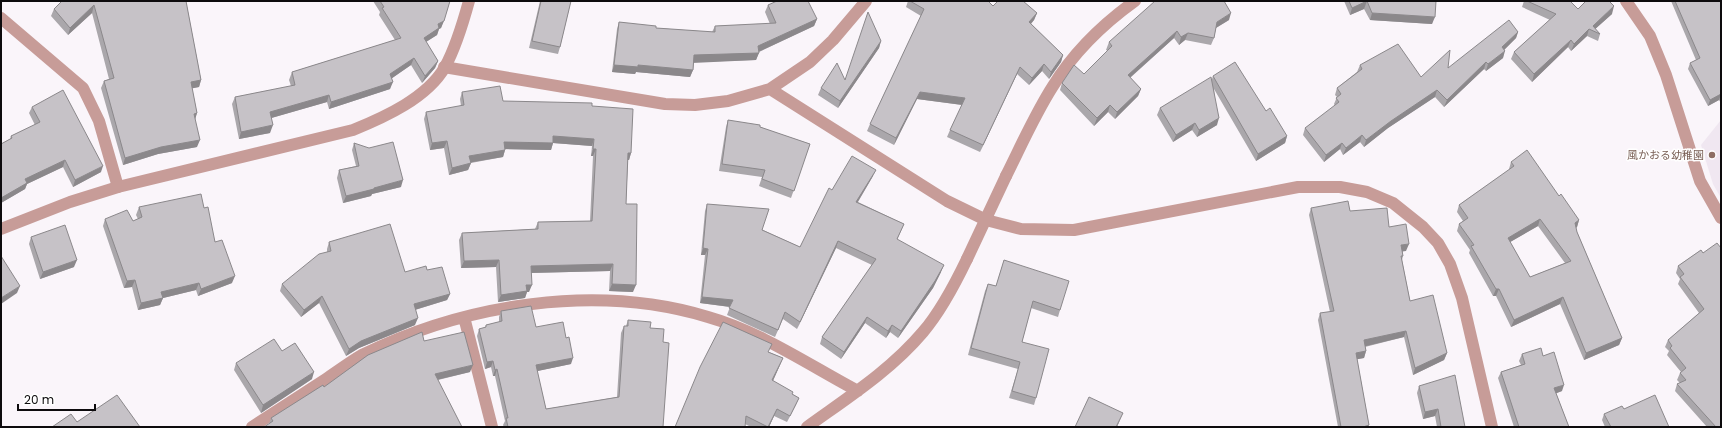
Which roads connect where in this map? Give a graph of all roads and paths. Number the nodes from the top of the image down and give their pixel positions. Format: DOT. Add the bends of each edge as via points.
graph roads {
  1 [pos="469,1"];
  2 [pos="866,1"];
  3 [pos="1135,1"];
  4 [pos="1626,1"];
  5 [pos="1,18"];
  6 [pos="444,67"];
  7 [pos="770,89"];
  8 [pos="118,187"];
  9 [pos="1721,218"];
  10 [pos="1,229"];
  11 [pos="464,317"];
  12 [pos="858,391"];
  13 [pos="252,427"];
  14 [pos="492,427"];
  15 [pos="807,427"];
  16 [pos="1492,427"];
  1 -- 6 [label="street"];
  2 -- 7 [label="street" via="833,40 810,62"];
  3 -- 12 [label="street, bridge" via="1089,40 1052,87 953,288 924,332 888,367"];
  4 -- 9 [label="street" via="1650,36 1666,75 1700,181"];
  5 -- 8 [label="street" via="83,88 99,121"];
  6 -- 7 [label="street" via="665,104 728,100"];
  6 -- 8 [label="street" via="432,83 398,109 353,130"];
  7 -- 16 [label="street" via="947,201 986,220 1020,229 1074,230 1298,187 1340,187 1367,192 1392,203 1423,227 1438,243 1450,264 1462,298"];
  8 -- 10 [label="street" via="70,202"];
  11 -- 12 [label="street" via="572,300 666,307 708,317 750,333"];
  11 -- 13 [label="street" via="401,337 360,356"];
  11 -- 14 [label="street"];
  12 -- 15 [label="street"];
}
